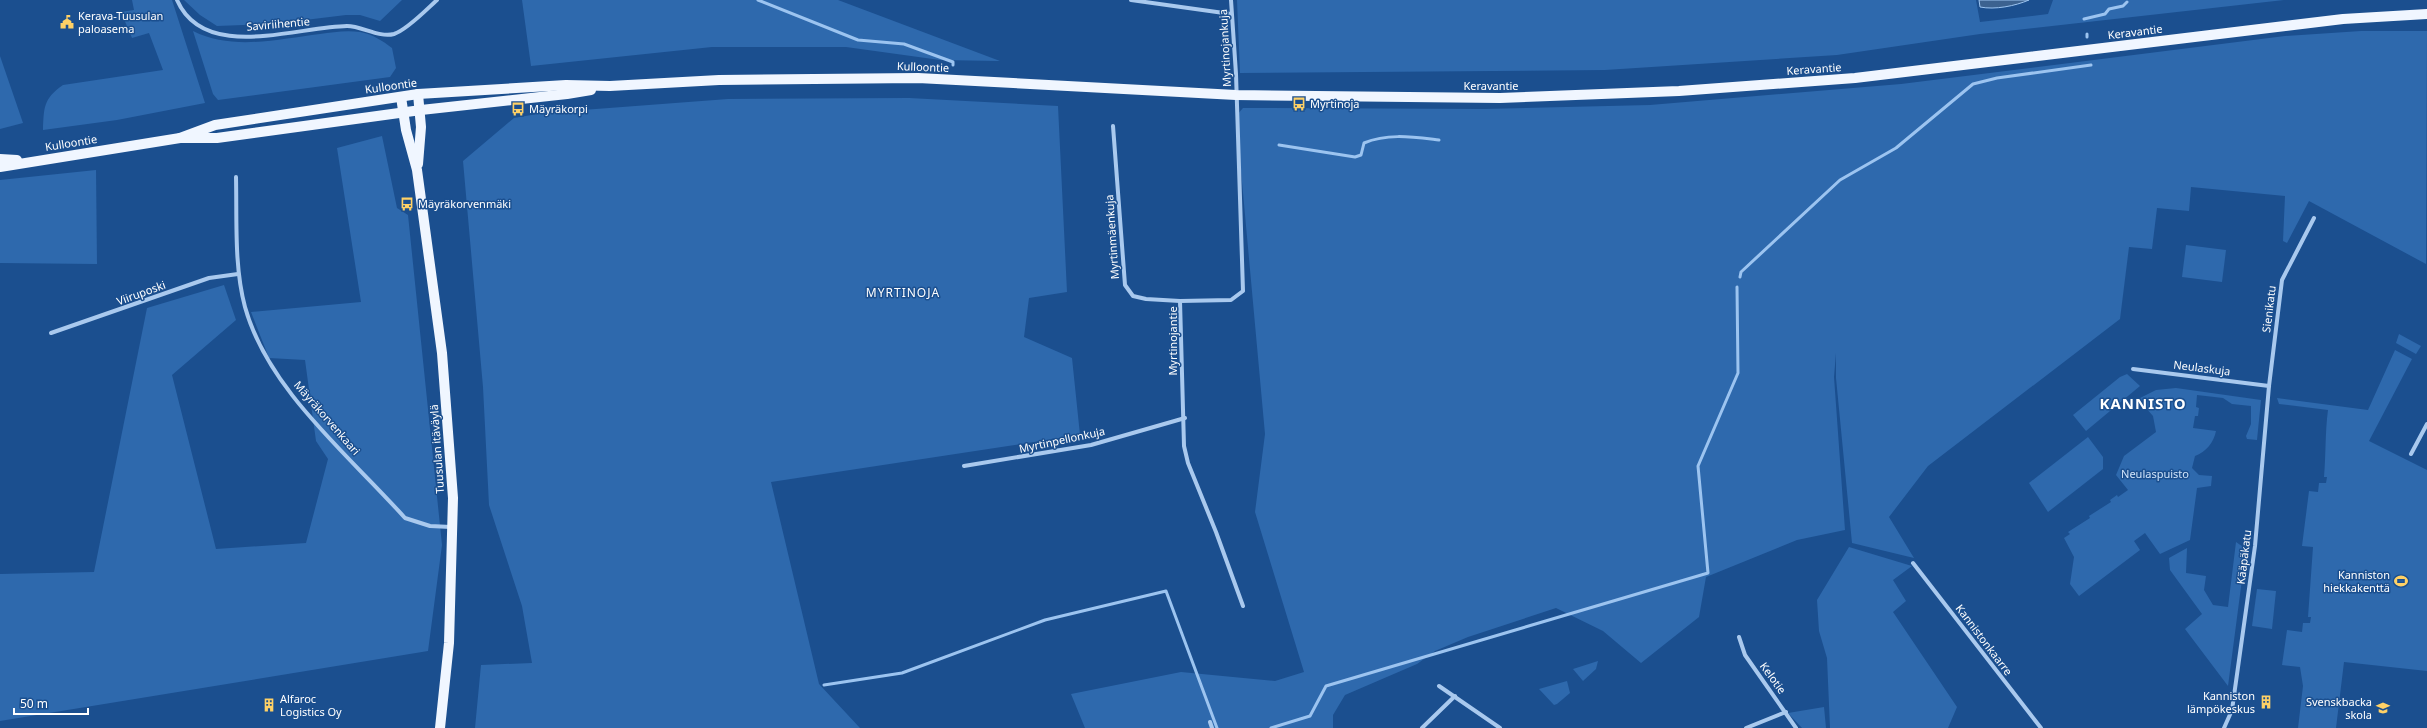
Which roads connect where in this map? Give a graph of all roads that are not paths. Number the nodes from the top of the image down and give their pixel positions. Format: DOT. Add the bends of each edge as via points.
graph roads {
  1 [pos="177,0"];
  2 [pos="438,0"];
  3 [pos="1131,0"];
  4 [pos="1231,0"];
  5 [pos="1232,14"];
  6 [pos="2427,14"];
  7 [pos="2390,16"];
  8 [pos="2427,18"];
  9 [pos="610,86"];
  10 [pos="418,94"];
  11 [pos="1236,95"];
  12 [pos="401,96"];
  13 [pos="421,110"];
  14 [pos="403,112"];
  15 [pos="1113,126"];
  16 [pos="180,138"];
  17 [pos="0,159"];
  18 [pos="37,160"];
  19 [pos="0,167"];
  20 [pos="417,170"];
  21 [pos="236,177"];
  22 [pos="2314,218"];
  23 [pos="238,274"];
  24 [pos="1180,301"];
  25 [pos="51,333"];
  26 [pos="2133,369"];
  27 [pos="2269,386"];
  28 [pos="1185,418"];
  29 [pos="2427,424"];
  30 [pos="2411,454"];
  31 [pos="964,466"];
  32 [pos="453,527"];
  33 [pos="1913,563"];
  34 [pos="1243,606"];
  35 [pos="1739,636"];
  36 [pos="1439,686"];
  37 [pos="1455,696"];
  38 [pos="1786,712"];
  39 [pos="1210,722"];
  40 [pos="440,728"];
  41 [pos="1212,728"];
  42 [pos="1422,728"];
  43 [pos="1500,728"];
  44 [pos="1746,728"];
  45 [pos="1796,728"];
  46 [pos="2040,728"];
  47 [pos="2224,728"];
  1 -- 2 [label="street, Saviriihentie" via="188,20 200,28 215,34 242,36 347,26 381,34 394,34"];
  3 -- 5 [label="street"];
  4 -- 5 [label="street, Myrtinojankuja"];
  5 -- 11 [label="street, Myrtinojankuja"];
  6 -- 7 [label="main road, Keravantie"];
  7 -- 8 [label="main road, Keravantie"];
  7 -- 11 [label="main road, Keravantie" via="2343,19 1855,78 1679,91 1500,98"];
  9 -- 10 [label="main road, Kulloontie" via="566,85"];
  9 -- 11 [label="main road, Kulloontie" via="719,80 918,78"];
  9 -- 13 [label="main road, Kulloontie" via="567,94"];
  10 -- 12 [label="main road, Kulloontie"];
  10 -- 13 [label="main road, Tuusulan itäväylä"];
  11 -- 24 [label="street, Myrtinojantie" via="1243,291 1231,300"];
  12 -- 14 [label="main road, Tuusulan itäväylä"];
  12 -- 16 [label="main road, Kulloontie" via="215,125"];
  13 -- 14 [label="main road, Kulloontie"];
  13 -- 20 [label="main road, Tuusulan itäväylä"];
  14 -- 16 [label="main road, Kulloontie" via="217,138"];
  14 -- 20 [label="main road, Tuusulan itäväylä"];
  15 -- 24 [label="street, Myrtinmäenkuja" via="1125,286 1133,296"];
  16 -- 18 [label="main road, Kulloontie"];
  17 -- 18 [label="main road, Kulloontie"];
  18 -- 19 [label="main road, Kulloontie"];
  20 -- 32 [label="main road, Tuusulan itäväylä" via="442,354"];
  21 -- 23 [label="street, Mäyräkorvenkaari"];
  22 -- 27 [label="street, Sienikatu" via="2282,280"];
  23 -- 25 [label="street, Viiruposki" via="209,278"];
  23 -- 32 [label="street, Mäyräkorvenkaari" via="254,334 295,398 405,518 430,526"];
  24 -- 28 [label="street, Myrtinojantie"];
  26 -- 27 [label="street, Neulaskuja"];
  27 -- 47 [label="street, Kääpäkatu" via="2255,546 2232,710"];
  28 -- 31 [label="street, Myrtinpellonkuja" via="1091,445"];
  28 -- 34 [label="street, Myrtinojantie" via="1184,446 1188,463"];
  29 -- 30 [label="street"];
  32 -- 40 [label="main road, Tuusulan itäväylä" via="449,643"];
  33 -- 46 [label="street, Kannistonkaarre"];
  35 -- 38 [label="street, Kelotie" via="1745,655"];
  36 -- 37 [label="street"];
  37 -- 42 [label="street"];
  37 -- 43 [label="street"];
  38 -- 44 [label="street"];
  38 -- 45 [label="street, Kelotie"];
  39 -- 41 [label="street"];
}
